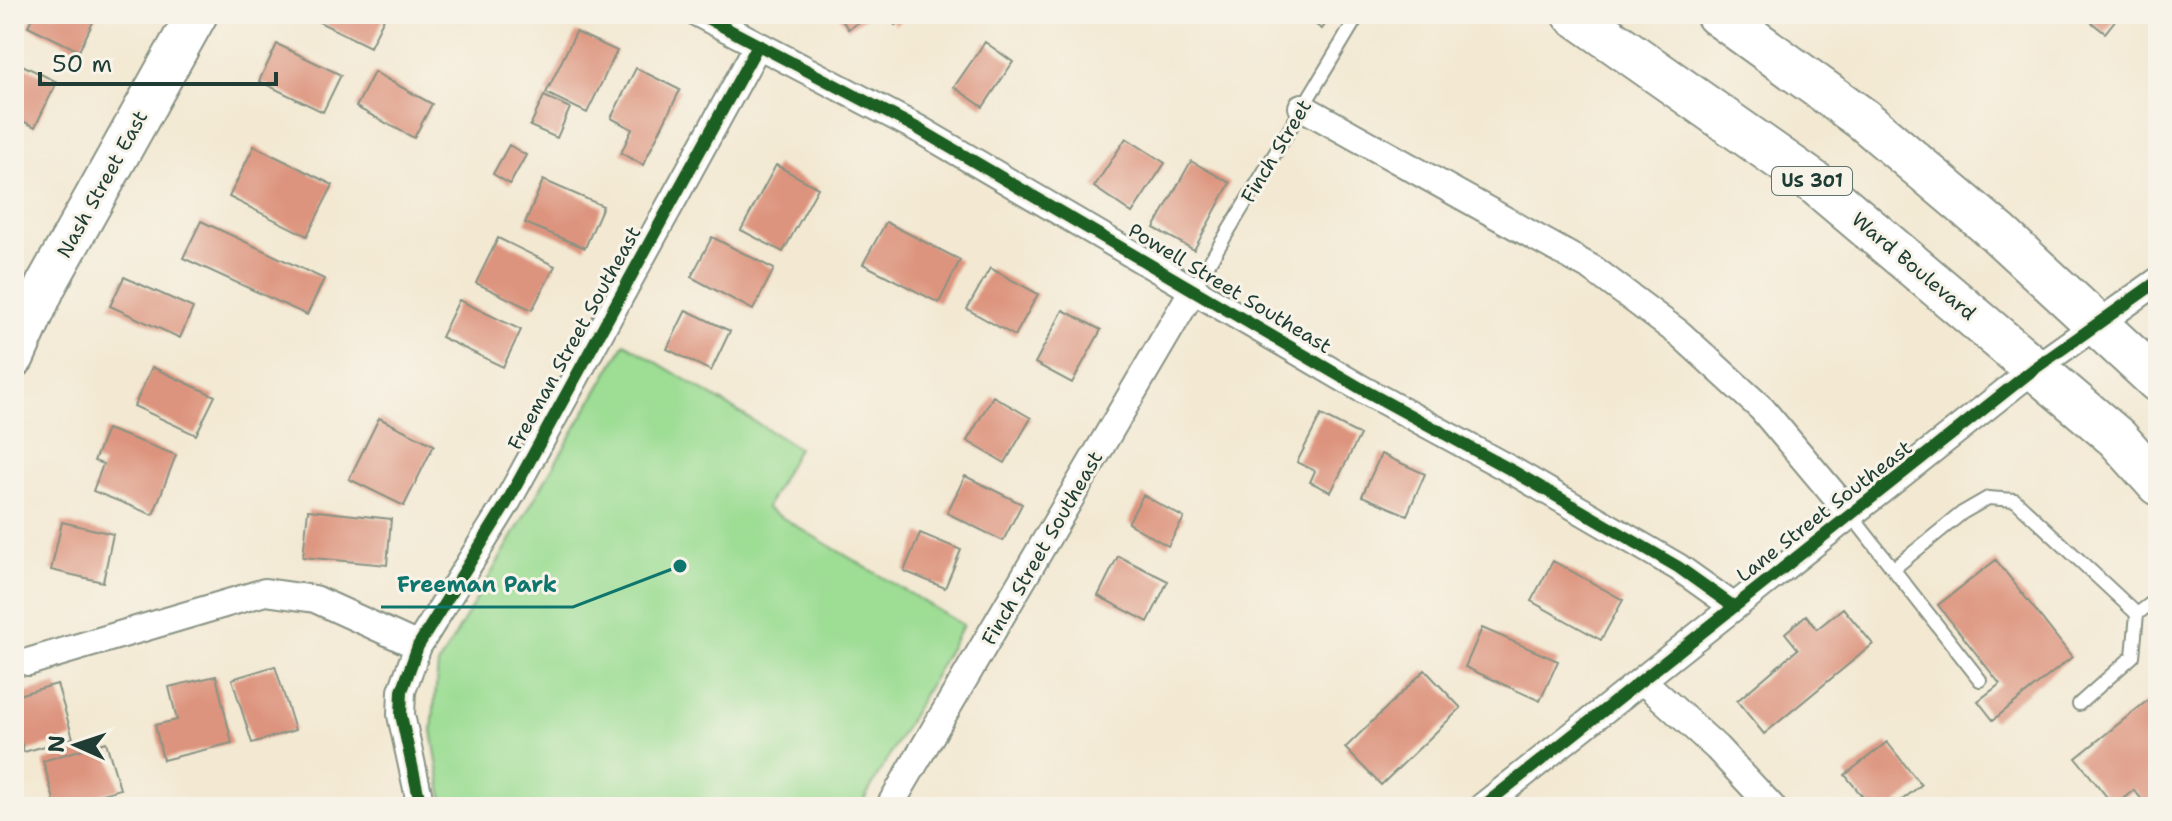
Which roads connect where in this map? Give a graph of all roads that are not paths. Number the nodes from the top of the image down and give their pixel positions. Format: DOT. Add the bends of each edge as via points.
graph roads {
  1 [pos="197,14"];
  2 [pos="699,14"];
  3 [pos="1359,14"];
  4 [pos="1574,14"];
  5 [pos="1717,14"];
  6 [pos="758,45"];
  7 [pos="1302,107"];
  8 [pos="2158,281"];
  9 [pos="1194,288"];
  10 [pos="2096,324"];
  11 [pos="14,357"];
  12 [pos="2034,369"];
  13 [pos="2158,381"];
  14 [pos="2158,484"];
  15 [pos="1851,515"];
  16 [pos="1893,569"];
  17 [pos="2158,598"];
  18 [pos="1734,607"];
  19 [pos="2137,614"];
  20 [pos="418,646"];
  21 [pos="28,662"];
  22 [pos="1980,680"];
  23 [pos="1643,681"];
  24 [pos="2079,704"];
  25 [pos="421,807"];
  26 [pos="889,807"];
  27 [pos="1482,807"];
  28 [pos="1772,807"];
  1 -- 11 [label="main road, Nash Street East" via="46,285"];
  2 -- 6 [label="street, Powell Street Southeast"];
  3 -- 7 [label="lane, Finch Street"];
  4 -- 12 [label="highway, Ward Boulevard / US 301" via="1815,183"];
  5 -- 10 [label="highway" via="1864,120"];
  6 -- 9 [label="street, Powell Street Southeast" via="917,128"];
  6 -- 20 [label="street, Freeman Street Southeast" via="506,504"];
  7 -- 9 [label="lane, Finch Street"];
  7 -- 15 [label="street" via="1593,269 1680,334 1762,409"];
  8 -- 10 [label="street, Lane Street Southeast"];
  9 -- 18 [label="street, Powell Street Southeast" via="1641,545"];
  9 -- 26 [label="street, Finch Street Southeast"];
  10 -- 12 [label="street, Lane Street Southeast"];
  10 -- 13 [label="highway"];
  12 -- 14 [label="highway, Ward Boulevard / US 301" via="2117,438"];
  12 -- 15 [label="street, Lane Street Southeast"];
  15 -- 16 [label="lane"];
  15 -- 18 [label="street, Lane Street Southeast"];
  16 -- 19 [label="lane" via="1988,498 2015,500"];
  16 -- 22 [label="lane"];
  17 -- 19 [label="lane"];
  18 -- 23 [label="street, Lane Street Southeast"];
  19 -- 24 [label="lane" via="2133,656"];
  20 -- 21 [label="street" via="315,599 265,592"];
  20 -- 25 [label="street, Freeman Street Southeast" via="402,691 401,715"];
  23 -- 27 [label="street, Lane Street Southeast"];
  23 -- 28 [label="street"];
}
